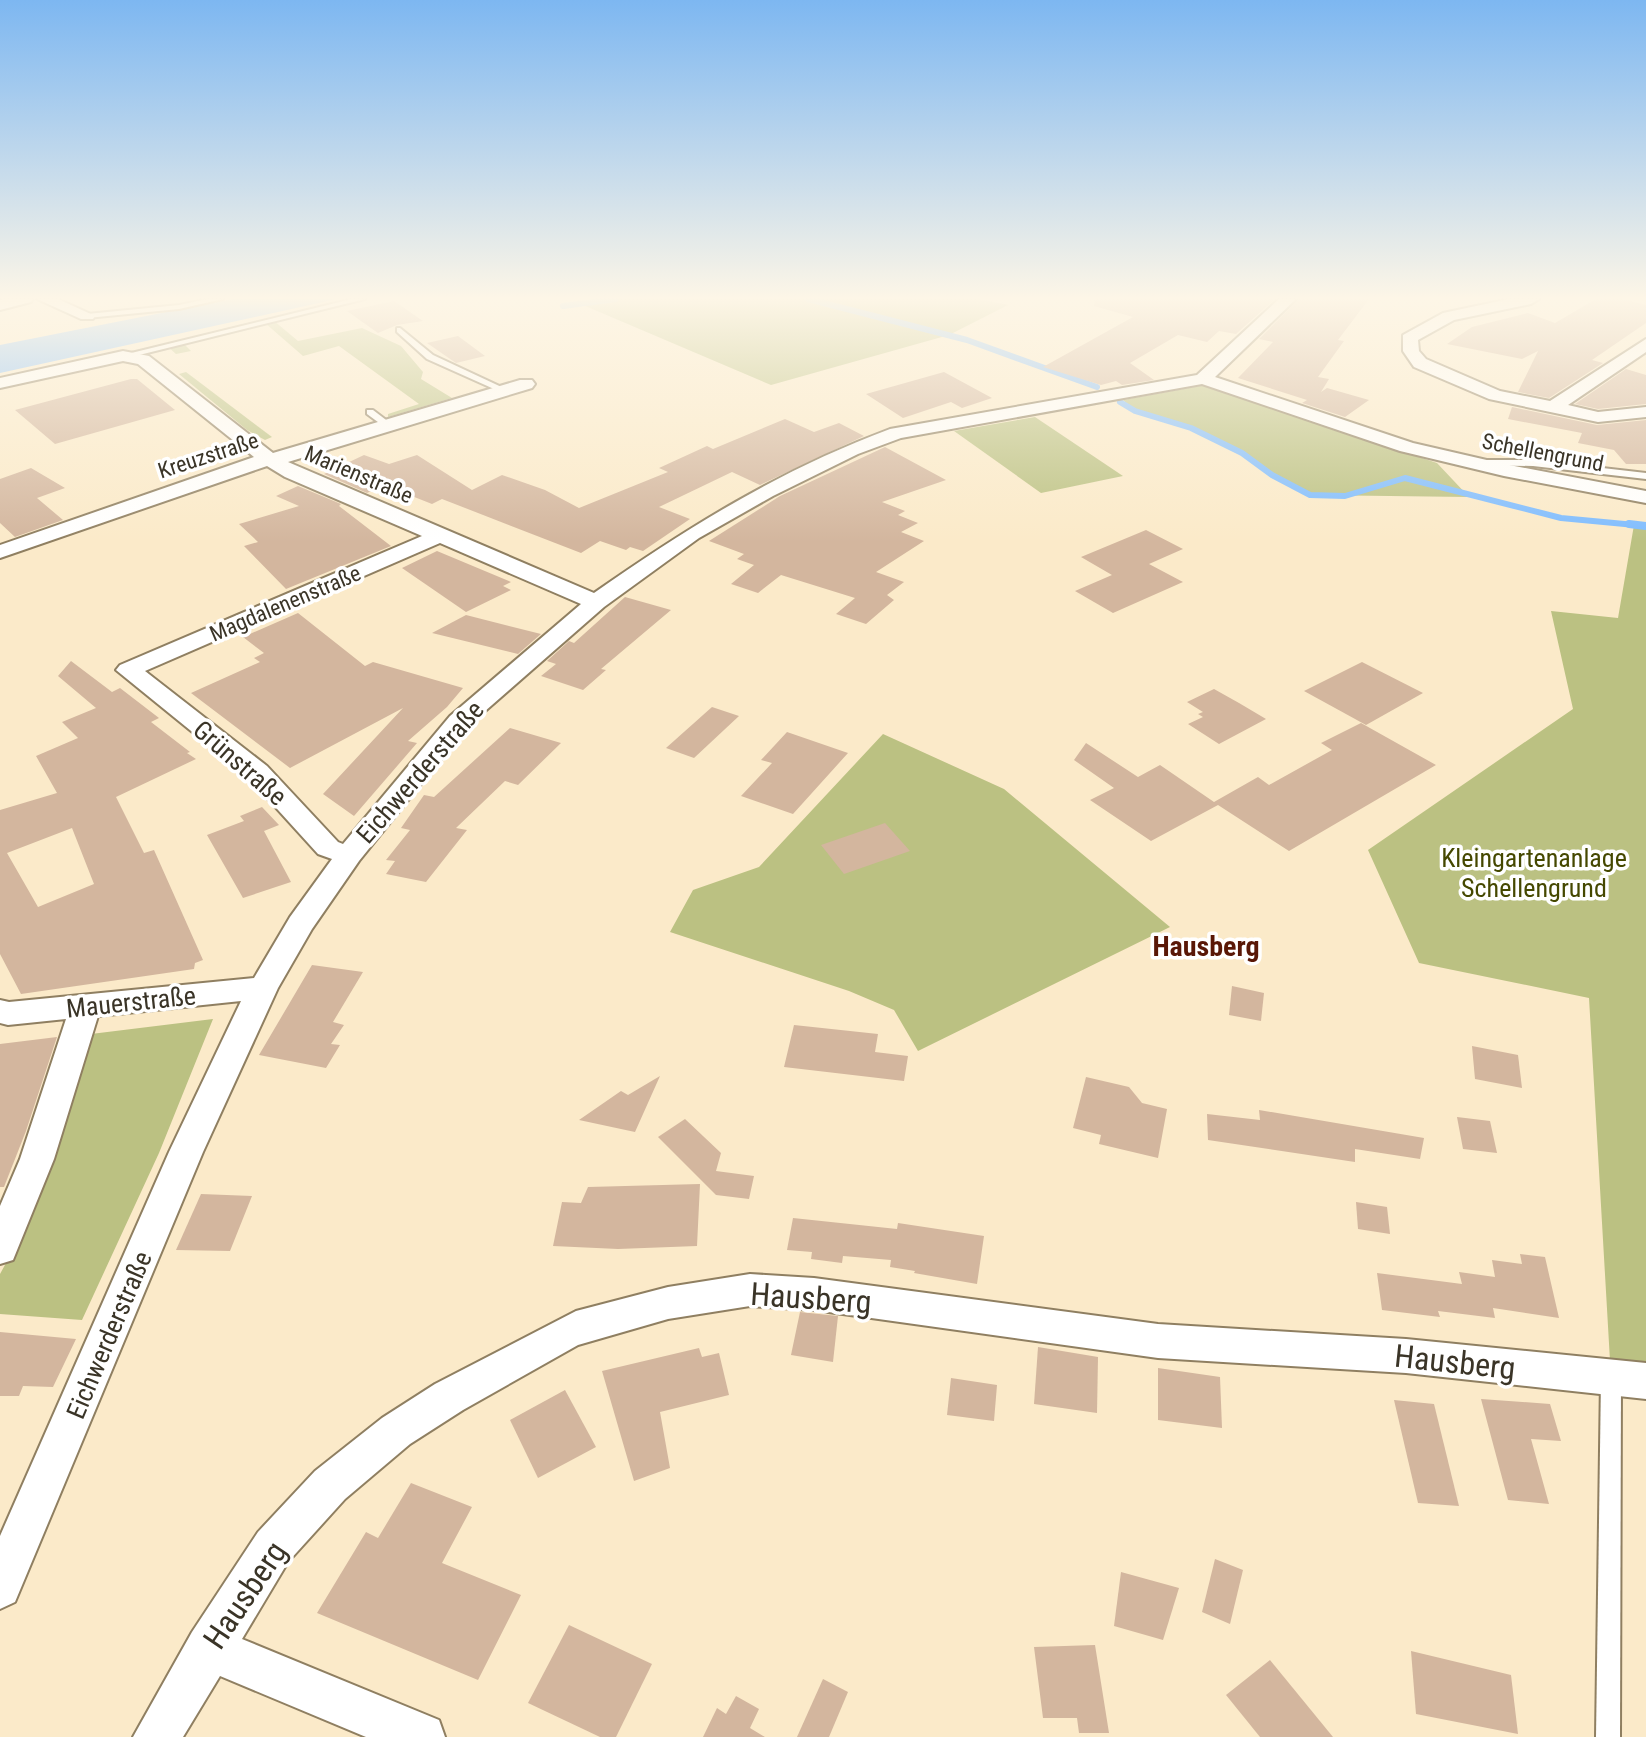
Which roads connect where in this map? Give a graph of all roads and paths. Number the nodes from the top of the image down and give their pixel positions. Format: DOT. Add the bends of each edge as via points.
graph roads {
  1 [pos="168,380"];
  2 [pos="482,380"];
  3 [pos="1197,380"];
  4 [pos="1206,380"];
  5 [pos="1456,380"];
  6 [pos="1593,380"];
  7 [pos="526,384"];
  8 [pos="506,391"];
  9 [pos="1552,408"];
  10 [pos="370,412"];
  11 [pos="1646,412"];
  12 [pos="389,426"];
  13 [pos="270,460"];
  14 [pos="1478,464"];
  15 [pos="1646,476"];
  16 [pos="1646,497"];
  17 [pos="442,535"];
  18 [pos="0,552"];
  19 [pos="596,602"];
  20 [pos="128,670"];
  21 [pos="349,855"];
  22 [pos="263,988"];
  23 [pos="86,1006"];
  24 [pos="0,1011"];
  25 [pos="0,1249"];
  26 [pos="1629,1380"];
  27 [pos="0,1587"];
  28 [pos="208,1648"];
  29 [pos="156,1737"];
  30 [pos="422,1737"];
  31 [pos="1608,1737"];
  1 -- 13 [label="street, Marienstraße"];
  2 -- 8 [label="lane"];
  3 -- 19 [label="street, Eichwerderstraße" via="897,433 753,499 692,534"];
  4 -- 14 [label="street, Schellengrund" via="1407,447"];
  5 -- 9 [label="street"];
  6 -- 9 [label="street"];
  7 -- 8 [label="street, Kreuzstraße"];
  8 -- 12 [label="street, Kreuzstraße"];
  9 -- 11 [label="street" via="1598,417"];
  10 -- 12 [label="lane"];
  12 -- 13 [label="street, Kreuzstraße"];
  13 -- 17 [label="street, Marienstraße"];
  13 -- 18 [label="street, Kreuzstraße"];
  14 -- 15 [label="lane" via="1533,463"];
  14 -- 16 [label="street, Schellengrund"];
  17 -- 19 [label="street, Marienstraße"];
  17 -- 20 [label="street, Magdalenenstraße"];
  19 -- 21 [label="street, Eichwerderstraße" via="459,721"];
  20 -- 21 [label="street, Grünstraße" via="258,772 328,848"];
  21 -- 22 [label="street, Eichwerderstraße"];
  22 -- 23 [label="street, Mauerstraße"];
  22 -- 27 [label="street, Eichwerderstraße" via="186,1152"];
  23 -- 24 [label="street, Mauerstraße"];
  23 -- 25 [label="street" via="37,1159"];
  26 -- 28 [label="street, Hausberg" via="1406,1356 1158,1341 814,1294 750,1290 668,1303 565,1333 396,1431 330,1485 273,1547"];
  26 -- 31 [label="lane"];
  28 -- 29 [label="street, Hausberg"];
  28 -- 30 [label="street"];
}
